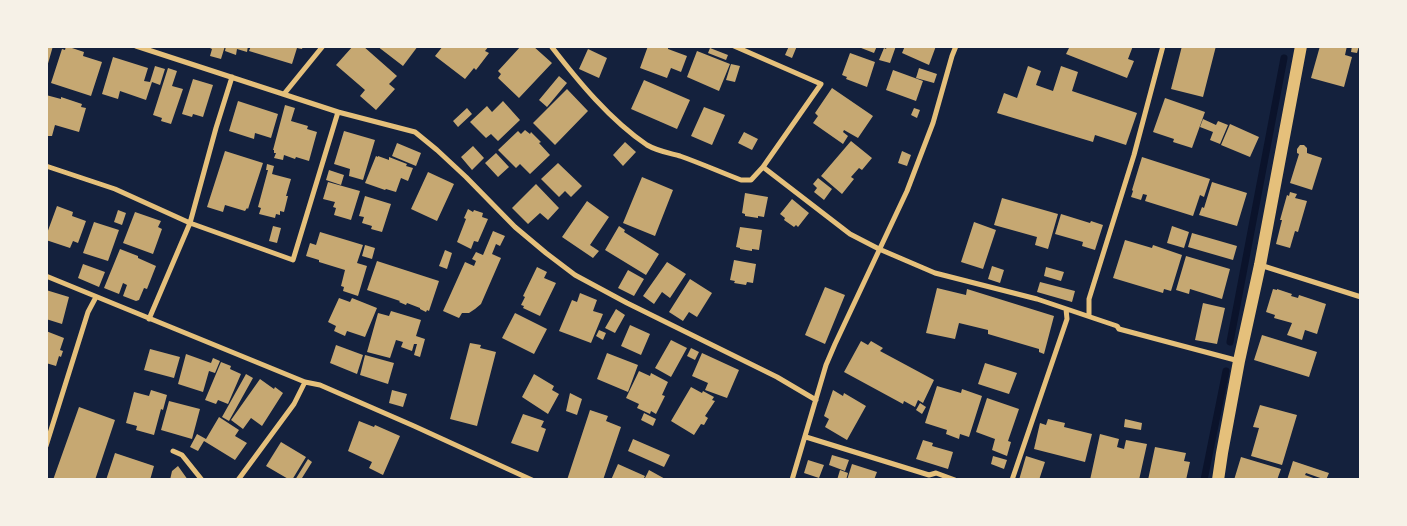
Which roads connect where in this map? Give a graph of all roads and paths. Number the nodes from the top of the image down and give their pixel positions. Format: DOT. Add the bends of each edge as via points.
graph roads {
  1 [pos="136,46"];
  2 [pos="323,46"];
  3 [pos="551,46"];
  4 [pos="956,46"];
  5 [pos="1164,46"];
  6 [pos="736,47"];
  7 [pos="1300,47"];
  8 [pos="232,77"];
  9 [pos="284,94"];
  10 [pos="338,112"];
  11 [pos="46,166"];
  12 [pos="763,167"];
  13 [pos="190,223"];
  14 [pos="879,249"];
  15 [pos="1260,265"];
  16 [pos="46,276"];
  17 [pos="1361,296"];
  18 [pos="96,297"];
  19 [pos="1066,309"];
  20 [pos="1089,316"];
  21 [pos="149,319"];
  22 [pos="1240,361"];
  23 [pos="304,382"];
  24 [pos="816,400"];
  25 [pos="806,437"];
  26 [pos="46,446"];
  27 [pos="173,451"];
  28 [pos="202,480"];
  29 [pos="238,480"];
  30 [pos="532,480"];
  31 [pos="792,480"];
  32 [pos="955,480"];
  33 [pos="1012,480"];
  34 [pos="1218,480"];
  1 -- 8 [label="street"];
  2 -- 9 [label="street"];
  3 -- 12 [label="street" via="610,113 648,145 740,180 751,180"];
  4 -- 14 [label="street" via="933,123 907,191"];
  5 -- 20 [label="street" via="1089,299"];
  6 -- 12 [label="street" via="821,84"];
  7 -- 15 [label="main road"];
  8 -- 9 [label="street"];
  8 -- 13 [label="street"];
  9 -- 10 [label="street"];
  10 -- 13 [label="street" via="293,260"];
  10 -- 24 [label="street" via="415,132 466,177 515,228 575,275"];
  11 -- 13 [label="street" via="115,188"];
  12 -- 14 [label="street" via="850,234"];
  13 -- 21 [label="street"];
  14 -- 19 [label="street" via="935,273"];
  14 -- 24 [label="street" via="835,344"];
  15 -- 17 [label="street"];
  15 -- 22 [label="main road"];
  16 -- 18 [label="street"];
  18 -- 21 [label="street"];
  18 -- 26 [label="street" via="88,312"];
  19 -- 20 [label="street"];
  19 -- 33 [label="street" via="1067,320"];
  20 -- 22 [label="street" via="1119,329"];
  21 -- 23 [label="street"];
  22 -- 34 [label="main road"];
  23 -- 29 [label="street" via="294,404"];
  23 -- 30 [label="street" via="320,385 388,414"];
  24 -- 25 [label="street"];
  25 -- 31 [label="street"];
  25 -- 32 [label="street"];
  27 -- 28 [label="street" via="182,454"];
}
